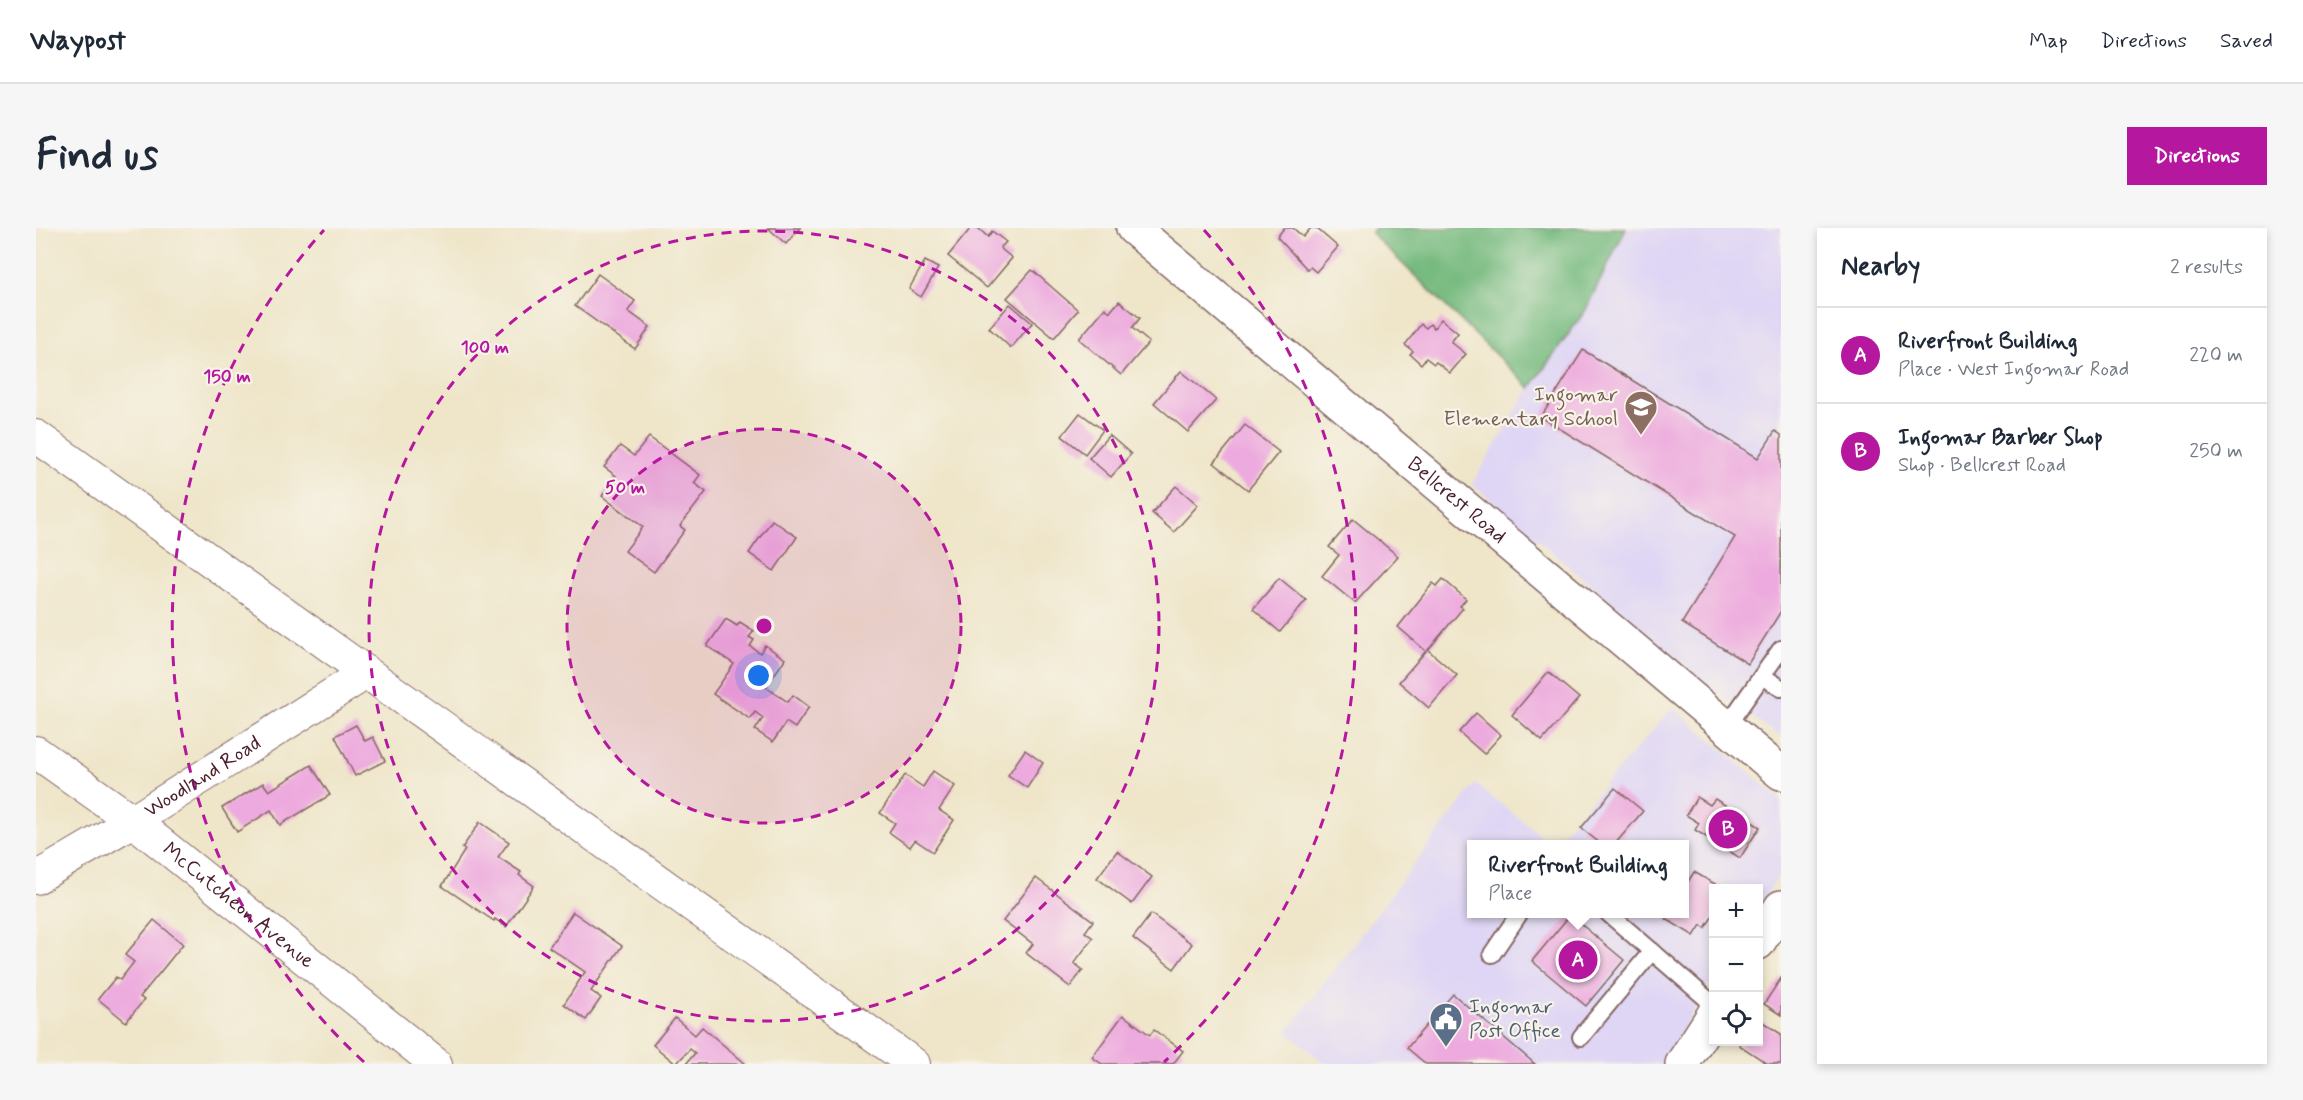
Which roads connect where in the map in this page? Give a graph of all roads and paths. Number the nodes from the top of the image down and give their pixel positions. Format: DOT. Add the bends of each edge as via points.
graph roads {
  1 [pos="1133,228"];
  2 [pos="36,436"];
  3 [pos="1781,649"];
  4 [pos="366,673"];
  5 [pos="1762,676"];
  6 [pos="1781,688"];
  7 [pos="1726,727"];
  8 [pos="36,752"];
  9 [pos="1781,773"];
  10 [pos="133,821"];
  11 [pos="36,878"];
  12 [pos="1781,907"];
  13 [pos="1516,918"];
  14 [pos="1614,918"];
  15 [pos="1761,938"];
  16 [pos="1652,951"];
  17 [pos="1492,954"];
  18 [pos="1709,1001"];
  19 [pos="1709,1020"];
  20 [pos="1581,1037"];
  21 [pos="436,1064"];
  22 [pos="914,1064"];
  23 [pos="1682,1064"];
  1 -- 7 [label="street, Bellcrest Road"];
  2 -- 4 [label="street"];
  3 -- 5 [label="lane"];
  4 -- 10 [label="street, Woodland Road"];
  4 -- 22 [label="street"];
  5 -- 6 [label="lane"];
  5 -- 7 [label="lane"];
  7 -- 9 [label="street, Bellcrest Road"];
  8 -- 10 [label="street, McCutcheon Avenue"];
  10 -- 11 [label="street, Woodland Road"];
  10 -- 21 [label="street, McCutcheon Avenue"];
  12 -- 15 [label="street"];
  13 -- 17 [label="lane"];
  14 -- 16 [label="lane"];
  16 -- 18 [label="lane"];
  16 -- 20 [label="lane"];
  19 -- 23 [label="street"];
}
